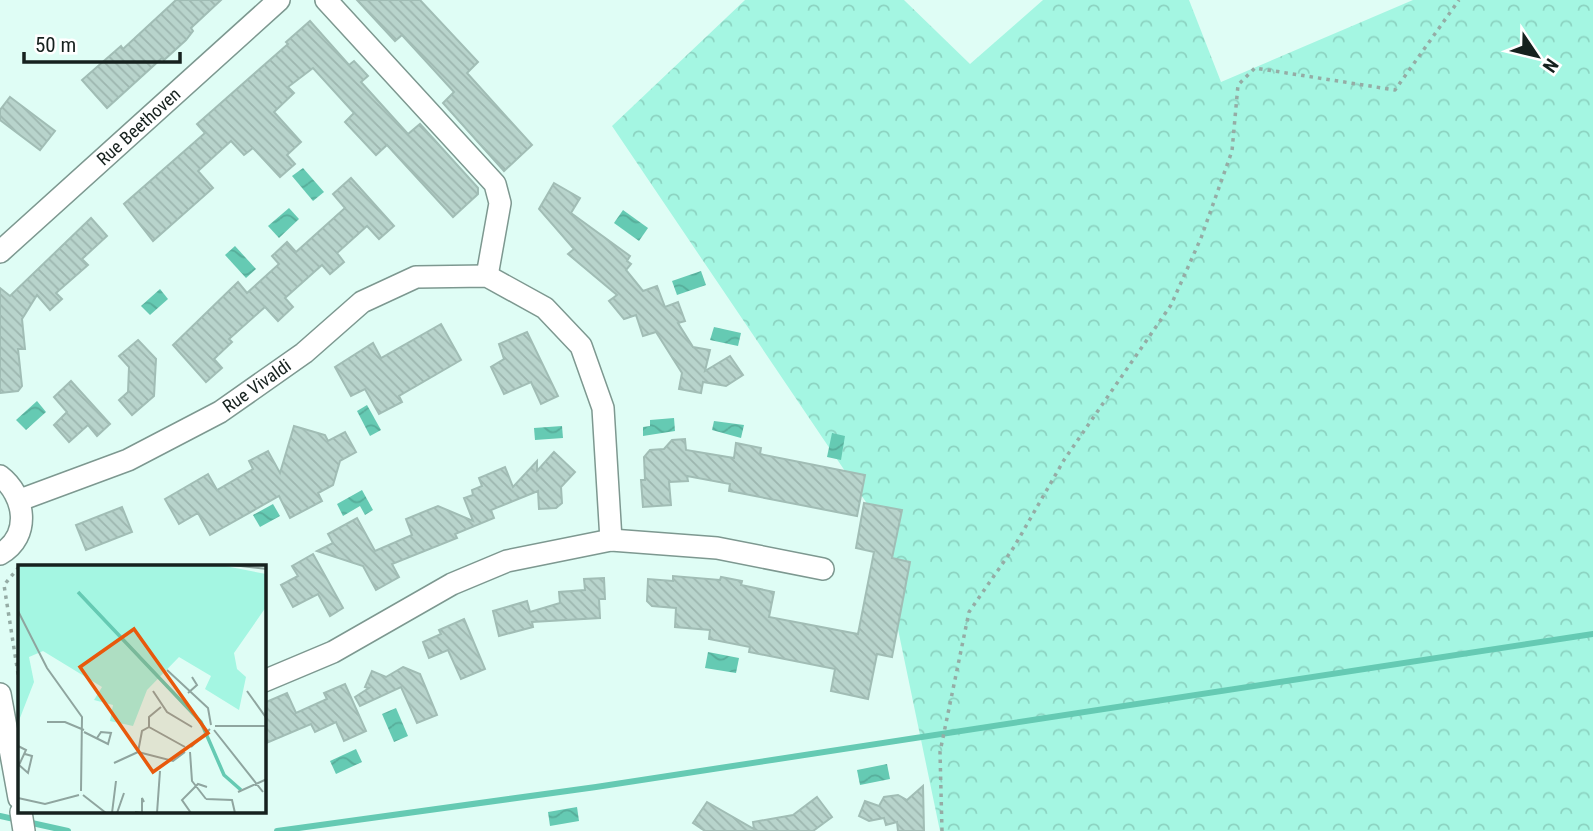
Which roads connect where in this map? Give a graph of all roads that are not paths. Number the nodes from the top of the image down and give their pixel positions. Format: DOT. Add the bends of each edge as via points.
graph roads {
  1 [pos="279,0"];
  2 [pos="326,0"];
  3 [pos="0,252"];
  4 [pos="487,276"];
  5 [pos="0,476"];
  6 [pos="20,500"];
  7 [pos="611,540"];
  8 [pos="0,554"];
  9 [pos="823,569"];
  10 [pos="266,680"];
  11 [pos="0,694"];
  12 [pos="18,793"];
  1 -- 3 [label="street, Rue Beethoven"];
  2 -- 4 [label="street" via="495,184 500,202"];
  4 -- 6 [label="street, Rue Vivaldi" via="416,277 362,302 304,353 220,412 128,460"];
  4 -- 7 [label="street, Rue Vivaldi" via="545,308 580,346 603,408"];
  5 -- 6 [label="street"];
  6 -- 8 [label="street" via="16,539"];
  7 -- 9 [label="street" via="717,548"];
  7 -- 10 [label="street" via="507,561 452,584 333,652"];
  11 -- 12 [label="street"];
}
